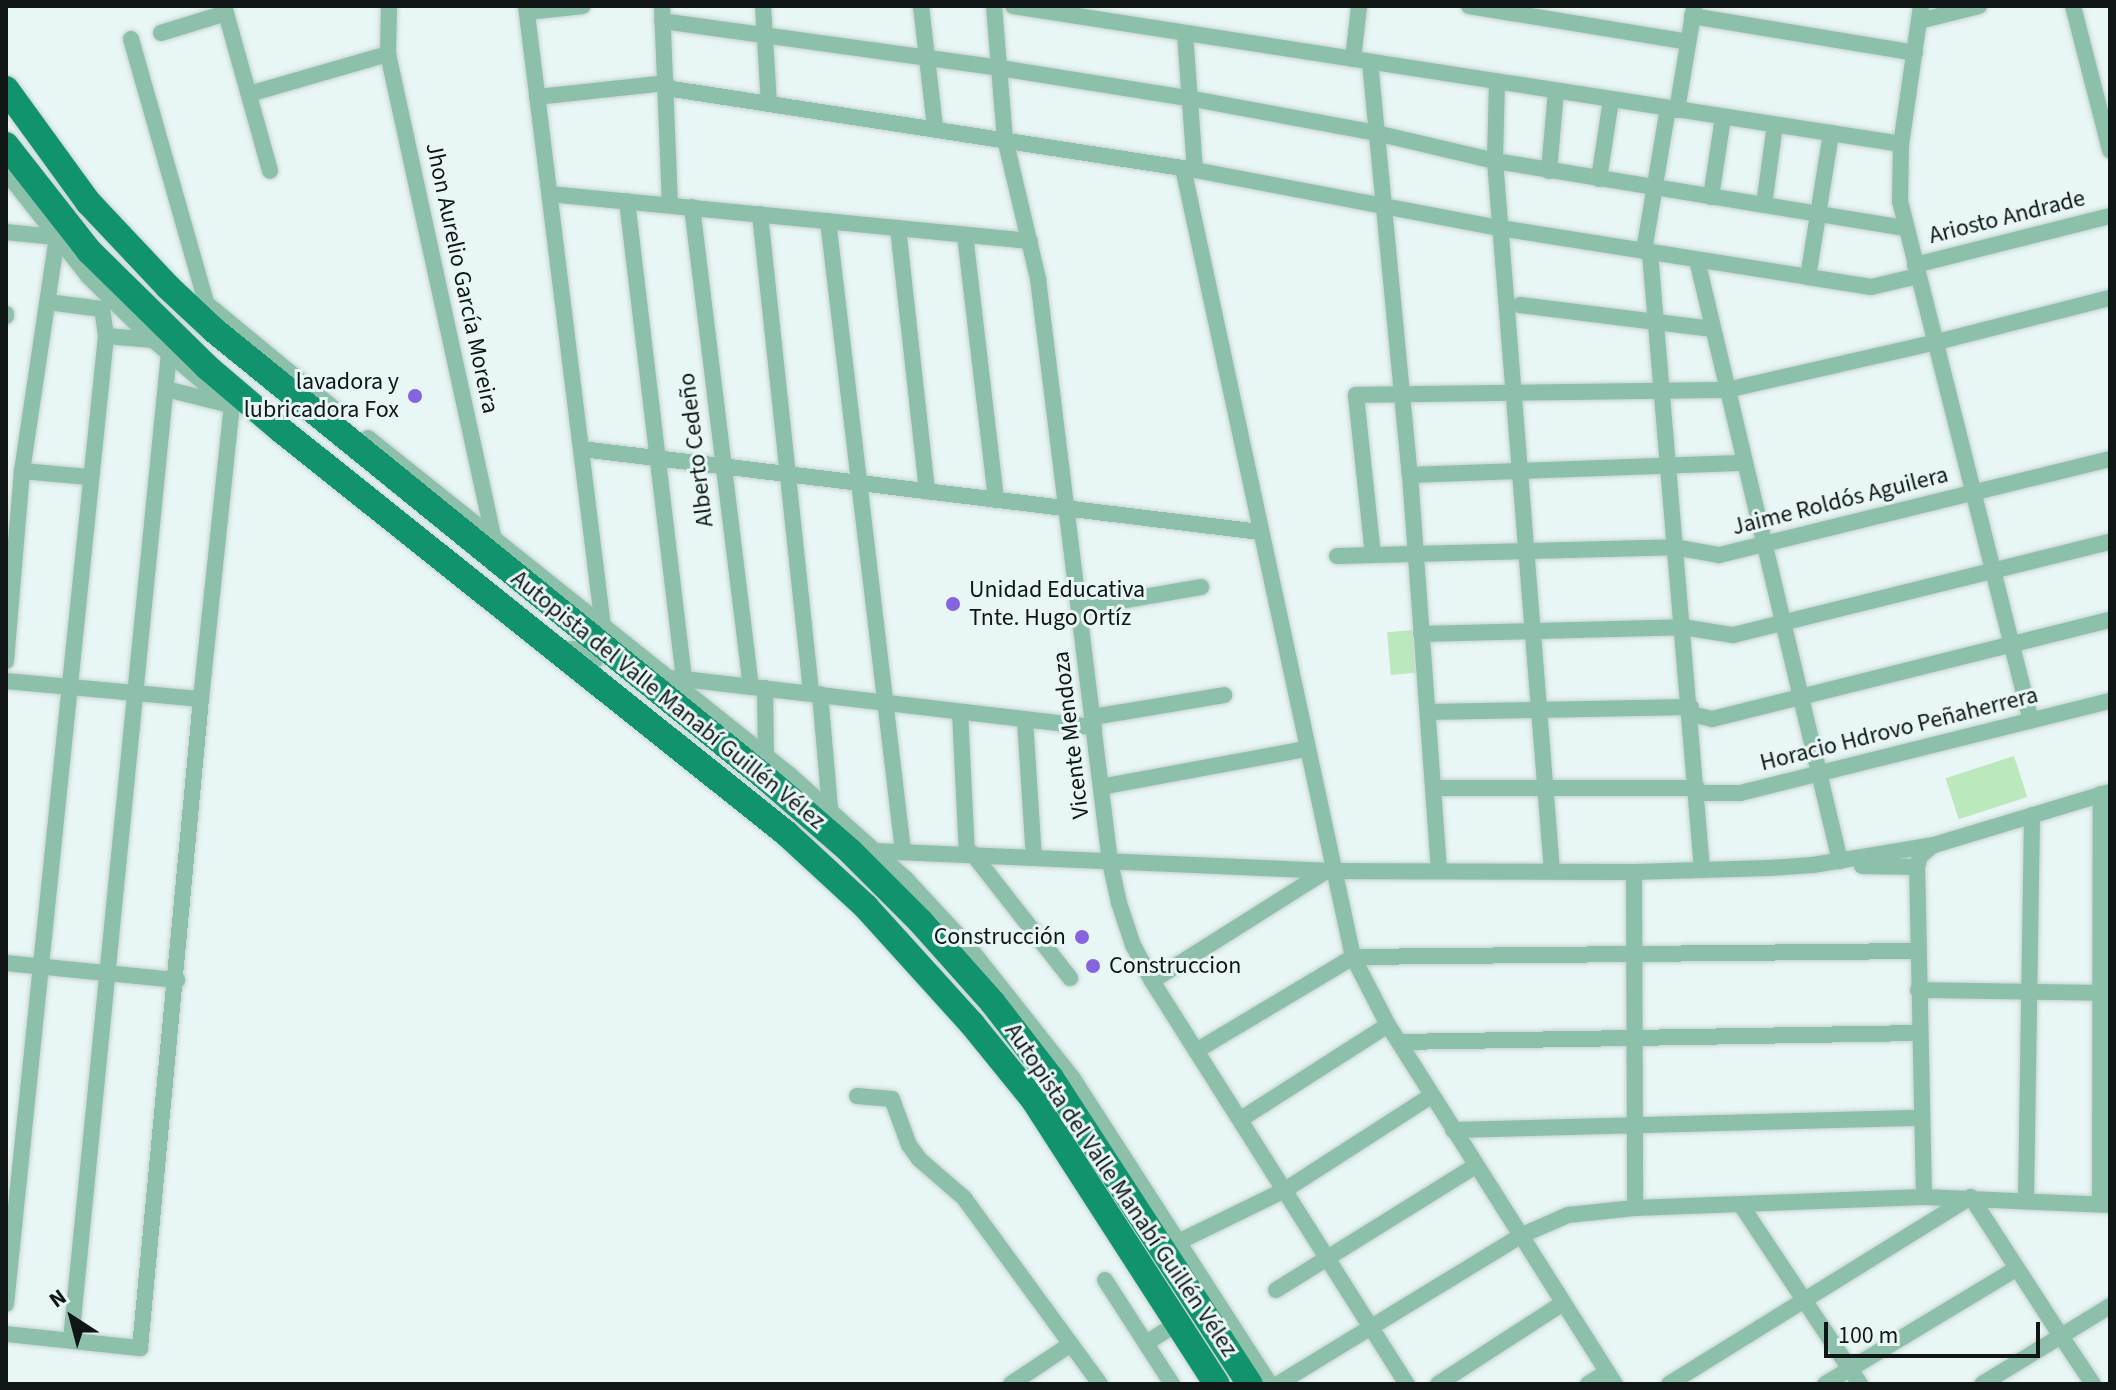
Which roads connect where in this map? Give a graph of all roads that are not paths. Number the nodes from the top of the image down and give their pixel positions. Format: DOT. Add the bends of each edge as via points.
graph roads {
  1 [pos="389,6"];
  2 [pos="583,6"];
  3 [pos="763,6"];
  4 [pos="921,6"];
  5 [pos="994,6"];
  6 [pos="1015,6"];
  7 [pos="1359,6"];
  8 [pos="1469,6"];
  9 [pos="1979,6"];
  10 [pos="2073,6"];
  11 [pos="225,9"];
  12 [pos="526,9"];
  13 [pos="1693,11"];
  14 [pos="1920,13"];
  15 [pos="662,14"];
  16 [pos="161,33"];
  17 [pos="1185,34"];
  18 [pos="765,35"];
  19 [pos="131,39"];
  20 [pos="1688,42"];
  21 [pos="1915,53"];
  22 [pos="388,54"];
  23 [pos="927,57"];
  24 [pos="1353,59"];
  25 [pos="1370,62"];
  26 [pos="1000,68"];
  27 [pos="1497,82"];
  28 [pos="666,86"];
  29 [pos="6,89"];
  30 [pos="1556,91"];
  31 [pos="249,94"];
  32 [pos="537,97"];
  33 [pos="1188,98"];
  34 [pos="1611,100"];
  35 [pos="769,103"];
  36 [pos="1672,109"];
  37 [pos="1723,118"];
  38 [pos="1775,125"];
  39 [pos="935,127"];
  40 [pos="1376,133"];
  41 [pos="1831,133"];
  42 [pos="1005,139"];
  43 [pos="1901,144"];
  44 [pos="6,145"];
  45 [pos="2110,150"];
  46 [pos="1495,161"];
  47 [pos="1189,169"];
  48 [pos="270,171"];
  49 [pos="1549,171"];
  50 [pos="6,172"];
  51 [pos="1599,179"];
  52 [pos="1653,188"];
  53 [pos="550,194"];
  54 [pos="1711,197"];
  55 [pos="627,201"];
  56 [pos="670,204"];
  57 [pos="1764,205"];
  58 [pos="1382,206"];
  59 [pos="692,207"];
  60 [pos="760,214"];
  61 [pos="1819,214"];
  62 [pos="2110,216"];
  63 [pos="828,221"];
  64 [pos="58,227"];
  65 [pos="898,228"];
  66 [pos="1500,228"];
  67 [pos="1904,228"];
  68 [pos="6,232"];
  69 [pos="965,235"];
  70 [pos="1030,241"];
  71 [pos="1647,252"];
  72 [pos="1697,260"];
  73 [pos="1917,270"];
  74 [pos="1808,277"];
  75 [pos="2110,298"];
  76 [pos="47,302"];
  77 [pos="206,303"];
  78 [pos="1520,305"];
  79 [pos="1655,320"];
  80 [pos="1713,329"];
  81 [pos="215,331"];
  82 [pos="106,336"];
  83 [pos="1937,342"];
  84 [pos="167,345"];
  85 [pos="166,389"];
  86 [pos="1660,390"];
  87 [pos="1727,390"];
  88 [pos="1513,395"];
  89 [pos="1402,396"];
  90 [pos="237,401"];
  91 [pos="338,412"];
  92 [pos="368,438"];
  93 [pos="582,449"];
  94 [pos="656,457"];
  95 [pos="2110,459"];
  96 [pos="1745,463"];
  97 [pos="721,464"];
  98 [pos="1667,466"];
  99 [pos="22,471"];
  100 [pos="1520,471"];
  101 [pos="789,473"];
  102 [pos="1410,475"];
  103 [pos="89,477"];
  104 [pos="859,482"];
  105 [pos="927,491"];
  106 [pos="13,493"];
  107 [pos="1973,493"];
  108 [pos="996,500"];
  109 [pos="1068,508"];
  110 [pos="1260,532"];
  111 [pos="2110,542"];
  112 [pos="1766,545"];
  113 [pos="1674,547"];
  114 [pos="1527,549"];
  115 [pos="495,550"];
  116 [pos="1416,553"];
  117 [pos="1373,555"];
  118 [pos="1337,556"];
  119 [pos="1992,571"];
  120 [pos="1201,587"];
  121 [pos="1080,608"];
  122 [pos="2110,620"];
  123 [pos="1785,622"];
  124 [pos="1682,627"];
  125 [pos="1533,632"];
  126 [pos="1421,634"];
  127 [pos="604,637"];
  128 [pos="2011,644"];
  129 [pos="561,650"];
  130 [pos="6,661"];
  131 [pos="587,671"];
  132 [pos="6,681"];
  133 [pos="679,682"];
  134 [pos="69,686"];
  135 [pos="758,687"];
  136 [pos="137,693"];
  137 [pos="816,693"];
  138 [pos="1224,695"];
  139 [pos="1803,696"];
  140 [pos="201,699"];
  141 [pos="2110,701"];
  142 [pos="887,703"];
  143 [pos="1540,709"];
  144 [pos="1691,711"];
  145 [pos="960,712"];
  146 [pos="1428,712"];
  147 [pos="1025,720"];
  148 [pos="2031,721"];
  149 [pos="1094,722"];
  150 [pos="1307,749"];
  151 [pos="766,767"];
  152 [pos="1820,774"];
  153 [pos="1546,785"];
  154 [pos="1101,787"];
  155 [pos="1434,788"];
  156 [pos="1697,790"];
  157 [pos="2105,793"];
  158 [pos="830,808"];
  159 [pos="2032,815"];
  160 [pos="1934,845"];
  161 [pos="863,851"];
  162 [pos="903,851"];
  163 [pos="970,853"];
  164 [pos="1034,858"];
  165 [pos="1840,861"];
  166 [pos="1110,862"];
  167 [pos="1813,865"];
  168 [pos="1917,867"];
  169 [pos="1702,870"];
  170 [pos="1330,871"];
  171 [pos="1439,871"];
  172 [pos="1552,871"];
  173 [pos="1634,872"];
  174 [pos="1918,951"];
  175 [pos="1635,954"];
  176 [pos="1353,957"];
  177 [pos="6,963"];
  178 [pos="40,966"];
  179 [pos="106,972"];
  180 [pos="1070,978"];
  181 [pos="177,980"];
  182 [pos="1152,981"];
  183 [pos="1918,990"];
  184 [pos="2027,992"];
  185 [pos="2105,993"];
  186 [pos="1388,1025"];
  187 [pos="1920,1033"];
  188 [pos="1635,1039"];
  189 [pos="1399,1042"];
  190 [pos="1196,1051"];
  191 [pos="857,1096"];
  192 [pos="1431,1096"];
  193 [pos="1922,1118"];
  194 [pos="1241,1119"];
  195 [pos="1635,1124"];
  196 [pos="1453,1130"];
  197 [pos="1475,1166"];
  198 [pos="1285,1190"];
  199 [pos="1924,1197"];
  200 [pos="1971,1197"];
  201 [pos="2026,1199"];
  202 [pos="2105,1204"];
  203 [pos="1741,1205"];
  204 [pos="1635,1208"];
  205 [pos="1520,1236"];
  206 [pos="1170,1246"];
  207 [pos="1328,1260"];
  208 [pos="2017,1268"];
  209 [pos="1105,1280"];
  210 [pos="1276,1290"];
  211 [pos="1805,1299"];
  212 [pos="1563,1303"];
  213 [pos="6,1304"];
  214 [pos="2110,1306"];
  215 [pos="1178,1323"];
  216 [pos="1370,1327"];
  217 [pos="6,1334"];
  218 [pos="2061,1336"];
  219 [pos="71,1340"];
  220 [pos="1146,1343"];
  221 [pos="1071,1344"];
  222 [pos="1850,1369"];
  223 [pos="1611,1378"];
  224 [pos="1011,1384"];
  225 [pos="1100,1384"];
  226 [pos="1172,1384"];
  227 [pos="1217,1384"];
  228 [pos="1250,1384"];
  229 [pos="1270,1384"];
  230 [pos="1278,1384"];
  231 [pos="1407,1384"];
  232 [pos="1438,1384"];
  233 [pos="1588,1384"];
  234 [pos="1669,1384"];
  235 [pos="1825,1384"];
  236 [pos="1860,1384"];
  237 [pos="1982,1384"];
  238 [pos="2093,1384"];
  1 -- 22 [label="street, Jhon Aurelio García Moreira"];
  2 -- 12 [label="street"];
  3 -- 18 [label="street"];
  4 -- 23 [label="street"];
  5 -- 26 [label="street, Vicente Mendoza"];
  6 -- 17 [label="street"];
  7 -- 24 [label="street"];
  8 -- 20 [label="street"];
  9 -- 14 [label="street"];
  10 -- 45 [label="street"];
  11 -- 16 [label="street"];
  11 -- 31 [label="street"];
  12 -- 32 [label="street"];
  13 -- 20 [label="street"];
  13 -- 21 [label="street"];
  14 -- 21 [label="street"];
  15 -- 18 [label="street"];
  15 -- 28 [label="street"];
  17 -- 24 [label="street"];
  17 -- 33 [label="street"];
  18 -- 23 [label="street"];
  18 -- 35 [label="street"];
  19 -- 77 [label="street"];
  20 -- 36 [label="street"];
  21 -- 43 [label="street"];
  22 -- 31 [label="street"];
  22 -- 115 [label="street, Jhon Aurelio García Moreira"];
  23 -- 26 [label="street"];
  23 -- 39 [label="street"];
  24 -- 25 [label="street"];
  25 -- 27 [label="street"];
  25 -- 40 [label="street"];
  26 -- 33 [label="street"];
  26 -- 42 [label="street, Vicente Mendoza"];
  27 -- 30 [label="street"];
  27 -- 46 [label="street"];
  28 -- 32 [label="street, Ariosto Andrade"];
  28 -- 35 [label="street, Ariosto Andrade"];
  28 -- 56 [label="street"];
  29 -- 81 [label="main road, Autopista del Valle Manabí Guillén Vélez" via="88,202"];
  30 -- 34 [label="street"];
  30 -- 49 [label="street"];
  31 -- 48 [label="street"];
  32 -- 53 [label="street"];
  33 -- 40 [label="street"];
  33 -- 47 [label="street"];
  34 -- 36 [label="street"];
  34 -- 51 [label="street"];
  35 -- 39 [label="street, Ariosto Andrade"];
  36 -- 37 [label="street"];
  36 -- 52 [label="street"];
  37 -- 38 [label="street"];
  37 -- 54 [label="street"];
  38 -- 41 [label="street"];
  38 -- 57 [label="street"];
  39 -- 42 [label="street, Ariosto Andrade"];
  40 -- 46 [label="street"];
  40 -- 58 [label="street"];
  41 -- 43 [label="street"];
  41 -- 61 [label="street"];
  42 -- 47 [label="street, Ariosto Andrade"];
  42 -- 70 [label="street, Vicente Mendoza"];
  43 -- 67 [label="street"];
  44 -- 64 [label="main road, Autopista del Valle Manabí Guillén Vélez"];
  46 -- 49 [label="street"];
  46 -- 66 [label="street"];
  47 -- 58 [label="street, Ariosto Andrade"];
  47 -- 110 [label="street"];
  49 -- 51 [label="street"];
  50 -- 64 [label="street"];
  51 -- 52 [label="street"];
  52 -- 54 [label="street"];
  52 -- 71 [label="street"];
  53 -- 55 [label="street"];
  53 -- 93 [label="street"];
  54 -- 57 [label="street"];
  55 -- 56 [label="street"];
  55 -- 94 [label="street"];
  56 -- 59 [label="street"];
  57 -- 61 [label="street"];
  58 -- 66 [label="street, Ariosto Andrade"];
  58 -- 89 [label="street"];
  59 -- 60 [label="street"];
  59 -- 97 [label="street, Alberto Cedeño"];
  60 -- 63 [label="street"];
  60 -- 101 [label="street"];
  61 -- 67 [label="street"];
  61 -- 74 [label="street"];
  62 -- 73 [label="street, Ariosto Andrade"];
  63 -- 65 [label="street"];
  63 -- 104 [label="street"];
  64 -- 68 [label="street"];
  64 -- 76 [label="street"];
  64 -- 84 [label="main road, Autopista del Valle Manabí Guillén Vélez" via="115,279"];
  65 -- 69 [label="street"];
  65 -- 105 [label="street"];
  66 -- 71 [label="street, Ariosto Andrade"];
  66 -- 88 [label="street"];
  67 -- 73 [label="street"];
  69 -- 70 [label="street"];
  69 -- 108 [label="street"];
  70 -- 109 [label="street, Vicente Mendoza"];
  71 -- 72 [label="street, Ariosto Andrade"];
  71 -- 79 [label="street"];
  72 -- 74 [label="street, Ariosto Andrade"];
  72 -- 80 [label="street"];
  73 -- 74 [label="street, Ariosto Andrade" via="1871,287"];
  73 -- 83 [label="street"];
  75 -- 83 [label="street"];
  76 -- 82 [label="street" via="102,309"];
  76 -- 99 [label="street"];
  77 -- 81 [label="street"];
  77 -- 91 [label="street"];
  78 -- 79 [label="street"];
  79 -- 80 [label="street"];
  79 -- 86 [label="street"];
  80 -- 87 [label="street"];
  81 -- 115 [label="main road, Autopista del Valle Manabí Guillén Vélez"];
  82 -- 84 [label="street"];
  82 -- 103 [label="street"];
  83 -- 87 [label="street"];
  83 -- 107 [label="street"];
  84 -- 85 [label="street"];
  84 -- 90 [label="main road, Autopista del Valle Manabí Guillén Vélez"];
  85 -- 90 [label="street"];
  85 -- 136 [label="street"];
  86 -- 87 [label="street"];
  86 -- 88 [label="street"];
  86 -- 98 [label="street"];
  87 -- 96 [label="street"];
  88 -- 89 [label="street"];
  88 -- 100 [label="street"];
  89 -- 102 [label="street"];
  89 -- 117 [label="street" via="1356,395"];
  90 -- 129 [label="main road, Autopista del Valle Manabí Guillén Vélez"];
  90 -- 140 [label="street"];
  92 -- 115 [label="street"];
  93 -- 94 [label="street"];
  93 -- 127 [label="street"];
  94 -- 97 [label="street"];
  94 -- 133 [label="street"];
  95 -- 107 [label="street, Jaime Roldós Aguilera"];
  96 -- 98 [label="street"];
  96 -- 112 [label="street"];
  97 -- 101 [label="street"];
  97 -- 135 [label="street, Alberto Cedeño"];
  98 -- 100 [label="street"];
  98 -- 113 [label="street"];
  99 -- 103 [label="street"];
  99 -- 106 [label="street"];
  100 -- 102 [label="street"];
  100 -- 114 [label="street"];
  101 -- 104 [label="street"];
  101 -- 137 [label="street"];
  102 -- 116 [label="street"];
  103 -- 134 [label="street"];
  104 -- 105 [label="street"];
  104 -- 142 [label="street"];
  105 -- 108 [label="street"];
  106 -- 130 [label="street"];
  107 -- 112 [label="street, Jaime Roldós Aguilera"];
  107 -- 119 [label="street"];
  108 -- 109 [label="street"];
  109 -- 110 [label="street"];
  109 -- 121 [label="street, Vicente Mendoza"];
  110 -- 150 [label="street"];
  111 -- 119 [label="street"];
  112 -- 113 [label="street, Jaime Roldós Aguilera" via="1719,555"];
  112 -- 123 [label="street"];
  113 -- 114 [label="street, Jaime Roldós Aguilera"];
  113 -- 124 [label="street"];
  114 -- 116 [label="street, Jaime Roldós Aguilera"];
  114 -- 125 [label="street"];
  115 -- 127 [label="main road, Autopista del Valle Manabí Guillén Vélez"];
  116 -- 117 [label="street, Jaime Roldós Aguilera"];
  116 -- 126 [label="street"];
  117 -- 118 [label="street, Jaime Roldós Aguilera"];
  119 -- 123 [label="street"];
  119 -- 128 [label="street"];
  120 -- 121 [label="street"];
  121 -- 149 [label="street, Vicente Mendoza"];
  122 -- 128 [label="street"];
  123 -- 124 [label="street" via="1733,635"];
  123 -- 139 [label="street"];
  124 -- 125 [label="street"];
  124 -- 144 [label="street"];
  125 -- 126 [label="street"];
  125 -- 143 [label="street"];
  126 -- 146 [label="street"];
  127 -- 129 [label="street"];
  127 -- 131 [label="street"];
  127 -- 133 [label="street"];
  127 -- 151 [label="main road, Autopista del Valle Manabí Guillén Vélez"];
  128 -- 139 [label="street"];
  128 -- 148 [label="street"];
  129 -- 131 [label="main road, Autopista del Valle Manabí Guillén Vélez"];
  131 -- 215 [label="main road, Autopista del Valle Manabí Guillén Vélez" via="810,855 933,979 1033,1099"];
  132 -- 134 [label="street"];
  133 -- 135 [label="street"];
  133 -- 151 [label="street"];
  134 -- 136 [label="street"];
  134 -- 178 [label="street"];
  135 -- 137 [label="street"];
  135 -- 151 [label="street, Alberto Cedeño"];
  136 -- 140 [label="street"];
  136 -- 179 [label="street"];
  137 -- 142 [label="street"];
  137 -- 158 [label="street"];
  138 -- 149 [label="street"];
  139 -- 144 [label="street" via="1712,719"];
  139 -- 152 [label="street"];
  140 -- 181 [label="street"];
  141 -- 148 [label="street, Horacio Hdrovo Peñaherrera"];
  142 -- 145 [label="street"];
  142 -- 162 [label="street"];
  143 -- 144 [label="street"];
  143 -- 146 [label="street"];
  143 -- 153 [label="street"];
  144 -- 156 [label="street"];
  145 -- 147 [label="street"];
  145 -- 163 [label="street"];
  146 -- 155 [label="street"];
  147 -- 149 [label="street"];
  147 -- 164 [label="street"];
  148 -- 152 [label="street, Horacio Hdrovo Peñaherrera"];
  149 -- 154 [label="street, Vicente Mendoza"];
  150 -- 154 [label="street"];
  150 -- 170 [label="street"];
  151 -- 158 [label="street"];
  151 -- 161 [label="main road, Autopista del Valle Manabí Guillén Vélez"];
  152 -- 156 [label="street, Horacio Hdrovo Peñaherrera" via="1740,793"];
  152 -- 165 [label="street"];
  153 -- 155 [label="street, Horacio Hdrovo Peñaherrera"];
  153 -- 156 [label="street, Horacio Hdrovo Peñaherrera"];
  153 -- 172 [label="street"];
  154 -- 166 [label="street, Vicente Mendoza"];
  155 -- 171 [label="street"];
  156 -- 169 [label="street"];
  157 -- 159 [label="street"];
  157 -- 185 [label="street"];
  158 -- 161 [label="street"];
  159 -- 160 [label="street"];
  159 -- 184 [label="street"];
  160 -- 165 [label="street"];
  160 -- 168 [label="street" via="1920,856"];
  161 -- 162 [label="street"];
  161 -- 206 [label="main road, Autopista del Valle Manabí Guillén Vélez" via="1014,1029"];
  162 -- 163 [label="street"];
  163 -- 164 [label="street"];
  163 -- 180 [label="street"];
  164 -- 166 [label="street"];
  165 -- 167 [label="street"];
  166 -- 170 [label="street"];
  166 -- 182 [label="street, Vicente Mendoza" via="1125,923"];
  167 -- 168 [label="street"];
  167 -- 169 [label="street"];
  168 -- 174 [label="street"];
  169 -- 173 [label="street"];
  170 -- 171 [label="street"];
  170 -- 176 [label="street"];
  170 -- 182 [label="street"];
  171 -- 172 [label="street"];
  172 -- 173 [label="street"];
  173 -- 175 [label="street"];
  174 -- 175 [label="street"];
  174 -- 183 [label="street"];
  175 -- 176 [label="street"];
  175 -- 188 [label="street"];
  176 -- 186 [label="street"];
  176 -- 190 [label="street"];
  177 -- 178 [label="street"];
  178 -- 179 [label="street"];
  178 -- 213 [label="street"];
  179 -- 181 [label="street"];
  179 -- 219 [label="street"];
  181 -- 219 [label="street" via="140,1348"];
  182 -- 190 [label="street, Vicente Mendoza"];
  183 -- 184 [label="street"];
  183 -- 187 [label="street"];
  184 -- 185 [label="street"];
  184 -- 201 [label="street"];
  185 -- 202 [label="street"];
  186 -- 189 [label="street"];
  186 -- 194 [label="street"];
  187 -- 188 [label="street"];
  187 -- 193 [label="street"];
  188 -- 189 [label="street"];
  188 -- 195 [label="street"];
  189 -- 192 [label="street"];
  190 -- 194 [label="street, Vicente Mendoza"];
  191 -- 221 [label="street" via="892,1099 901,1129 919,1159 964,1198"];
  192 -- 196 [label="street"];
  192 -- 198 [label="street"];
  193 -- 195 [label="street"];
  193 -- 199 [label="street"];
  194 -- 198 [label="street, Vicente Mendoza"];
  195 -- 196 [label="street"];
  195 -- 204 [label="street"];
  196 -- 197 [label="street"];
  197 -- 205 [label="street"];
  197 -- 207 [label="street"];
  198 -- 206 [label="street"];
  198 -- 207 [label="street, Vicente Mendoza"];
  199 -- 200 [label="street"];
  199 -- 203 [label="street"];
  200 -- 201 [label="street"];
  200 -- 208 [label="street"];
  200 -- 211 [label="street"];
  201 -- 202 [label="street"];
  203 -- 204 [label="street"];
  203 -- 211 [label="street"];
  204 -- 205 [label="street" via="1568,1215"];
  205 -- 212 [label="street"];
  205 -- 216 [label="street"];
  206 -- 228 [label="main road, Autopista del Valle Manabí Guillén Vélez"];
  206 -- 229 [label="street"];
  207 -- 210 [label="street"];
  207 -- 216 [label="street, Vicente Mendoza"];
  208 -- 218 [label="street"];
  208 -- 222 [label="street"];
  209 -- 220 [label="street"];
  211 -- 222 [label="street"];
  211 -- 234 [label="street"];
  212 -- 223 [label="street"];
  212 -- 232 [label="street"];
  214 -- 218 [label="street"];
  215 -- 220 [label="street"];
  215 -- 227 [label="main road, Autopista del Valle Manabí Guillén Vélez"];
  216 -- 230 [label="street"];
  216 -- 231 [label="street, Vicente Mendoza"];
  217 -- 219 [label="street"];
  218 -- 237 [label="street"];
  218 -- 238 [label="street"];
  220 -- 226 [label="street"];
  221 -- 224 [label="street"];
  221 -- 225 [label="street"];
  222 -- 235 [label="street"];
  222 -- 236 [label="street"];
  223 -- 233 [label="street"];
}
